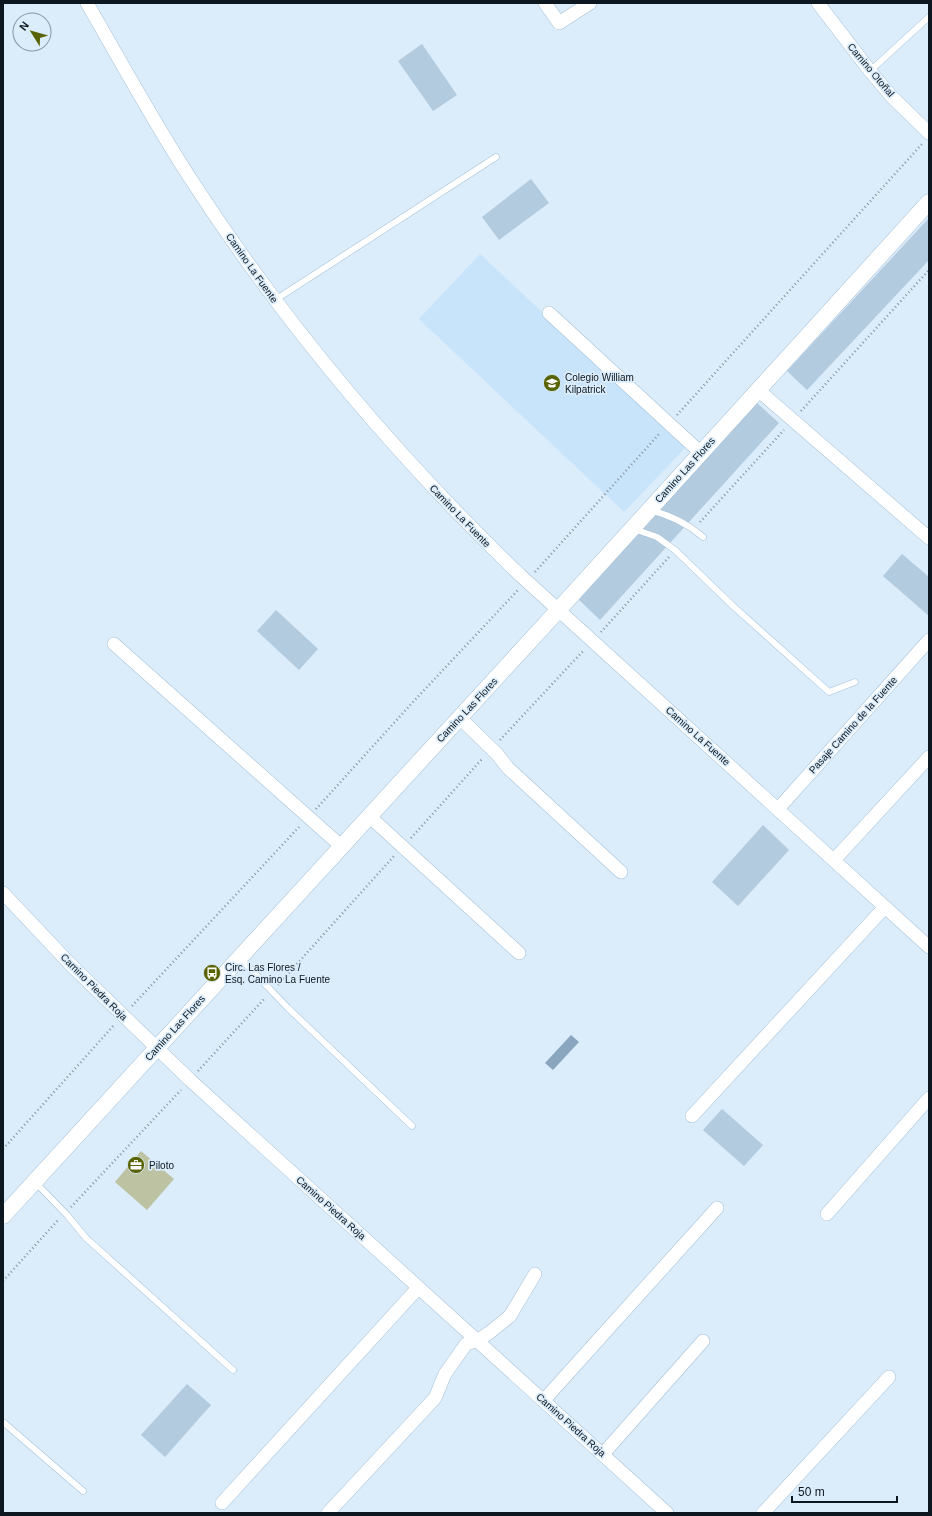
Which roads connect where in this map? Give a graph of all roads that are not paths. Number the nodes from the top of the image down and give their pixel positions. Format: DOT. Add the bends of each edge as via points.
graph roads {
  1 [pos="87,3"];
  2 [pos="545,3"];
  3 [pos="590,3"];
  4 [pos="818,3"];
  5 [pos="929,17"];
  6 [pos="870,71"];
  7 [pos="926,137"];
  8 [pos="496,158"];
  9 [pos="929,202"];
  10 [pos="275,300"];
  11 [pos="549,312"];
  12 [pos="758,390"];
  13 [pos="701,452"];
  14 [pos="649,510"];
  15 [pos="632,529"];
  16 [pos="703,537"];
  17 [pos="929,538"];
  18 [pos="559,610"];
  19 [pos="929,640"];
  20 [pos="114,644"];
  21 [pos="855,682"];
  22 [pos="460,718"];
  23 [pos="929,757"];
  24 [pos="778,809"];
  25 [pos="369,816"];
  26 [pos="341,846"];
  27 [pos="834,860"];
  28 [pos="621,872"];
  29 [pos="3,893"];
  30 [pos="885,907"];
  31 [pos="929,947"];
  32 [pos="519,953"];
  33 [pos="240,958"];
  34 [pos="156,1049"];
  35 [pos="929,1098"];
  36 [pos="692,1116"];
  37 [pos="412,1126"];
  38 [pos="35,1182"];
  39 [pos="717,1208"];
  40 [pos="827,1214"];
  41 [pos="3,1216"];
  42 [pos="535,1274"];
  43 [pos="418,1288"];
  44 [pos="478,1340"];
  45 [pos="703,1341"];
  46 [pos="233,1370"];
  47 [pos="889,1377"];
  48 [pos="544,1400"];
  49 [pos="3,1422"];
  50 [pos="602,1454"];
  51 [pos="83,1491"];
  52 [pos="222,1503"];
  53 [pos="661,1511"];
  54 [pos="328,1513"];
  55 [pos="763,1513"];
  1 -- 10 [label="street, Camino La Fuente" via="190,178"];
  2 -- 3 [label="street" via="560,23"];
  4 -- 6 [label="street, Camino Otoñal"];
  5 -- 6 [label="lane"];
  6 -- 7 [label="street, Camino Otoñal"];
  8 -- 10 [label="lane"];
  9 -- 12 [label="street, Camino Las Flores"];
  10 -- 18 [label="street, Camino La Fuente" via="381,432 459,516"];
  11 -- 13 [label="street"];
  12 -- 13 [label="street, Camino Las Flores"];
  12 -- 17 [label="street"];
  13 -- 14 [label="street, Camino Las Flores"];
  14 -- 15 [label="street, Camino Las Flores"];
  14 -- 16 [label="lane" via="680,520"];
  15 -- 18 [label="street, Camino Las Flores"];
  15 -- 21 [label="lane" via="657,537 675,550 829,692"];
  18 -- 22 [label="street, Camino Las Flores"];
  18 -- 24 [label="street, Camino La Fuente"];
  19 -- 24 [label="street, Pasaje Camino de la Fuente"];
  20 -- 26 [label="street"];
  22 -- 25 [label="street, Camino Las Flores"];
  22 -- 28 [label="street" via="508,768"];
  23 -- 27 [label="street"];
  24 -- 27 [label="street, Camino La Fuente"];
  25 -- 26 [label="street, Camino Las Flores"];
  25 -- 32 [label="street"];
  26 -- 33 [label="street, Camino Las Flores"];
  27 -- 30 [label="street, Camino La Fuente"];
  29 -- 34 [label="street, Camino Piedra Roja" via="70,965"];
  30 -- 31 [label="street, Camino La Fuente"];
  30 -- 36 [label="street"];
  33 -- 34 [label="street, Camino Las Flores"];
  33 -- 37 [label="lane" via="335,1054"];
  34 -- 38 [label="street, Camino Las Flores"];
  34 -- 43 [label="street, Camino Piedra Roja"];
  35 -- 40 [label="street"];
  38 -- 41 [label="street, Camino Las Flores"];
  38 -- 46 [label="lane" via="86,1238"];
  39 -- 48 [label="street"];
  42 -- 44 [label="street" via="510,1316"];
  43 -- 44 [label="street, Camino Piedra Roja"];
  43 -- 52 [label="street"];
  44 -- 48 [label="street, Camino Piedra Roja"];
  44 -- 54 [label="street" via="466,1344 445,1374 435,1398"];
  45 -- 50 [label="street"];
  47 -- 55 [label="street"];
  48 -- 50 [label="street, Camino Piedra Roja"];
  49 -- 51 [label="lane"];
  50 -- 53 [label="street, Camino Piedra Roja"];
}
